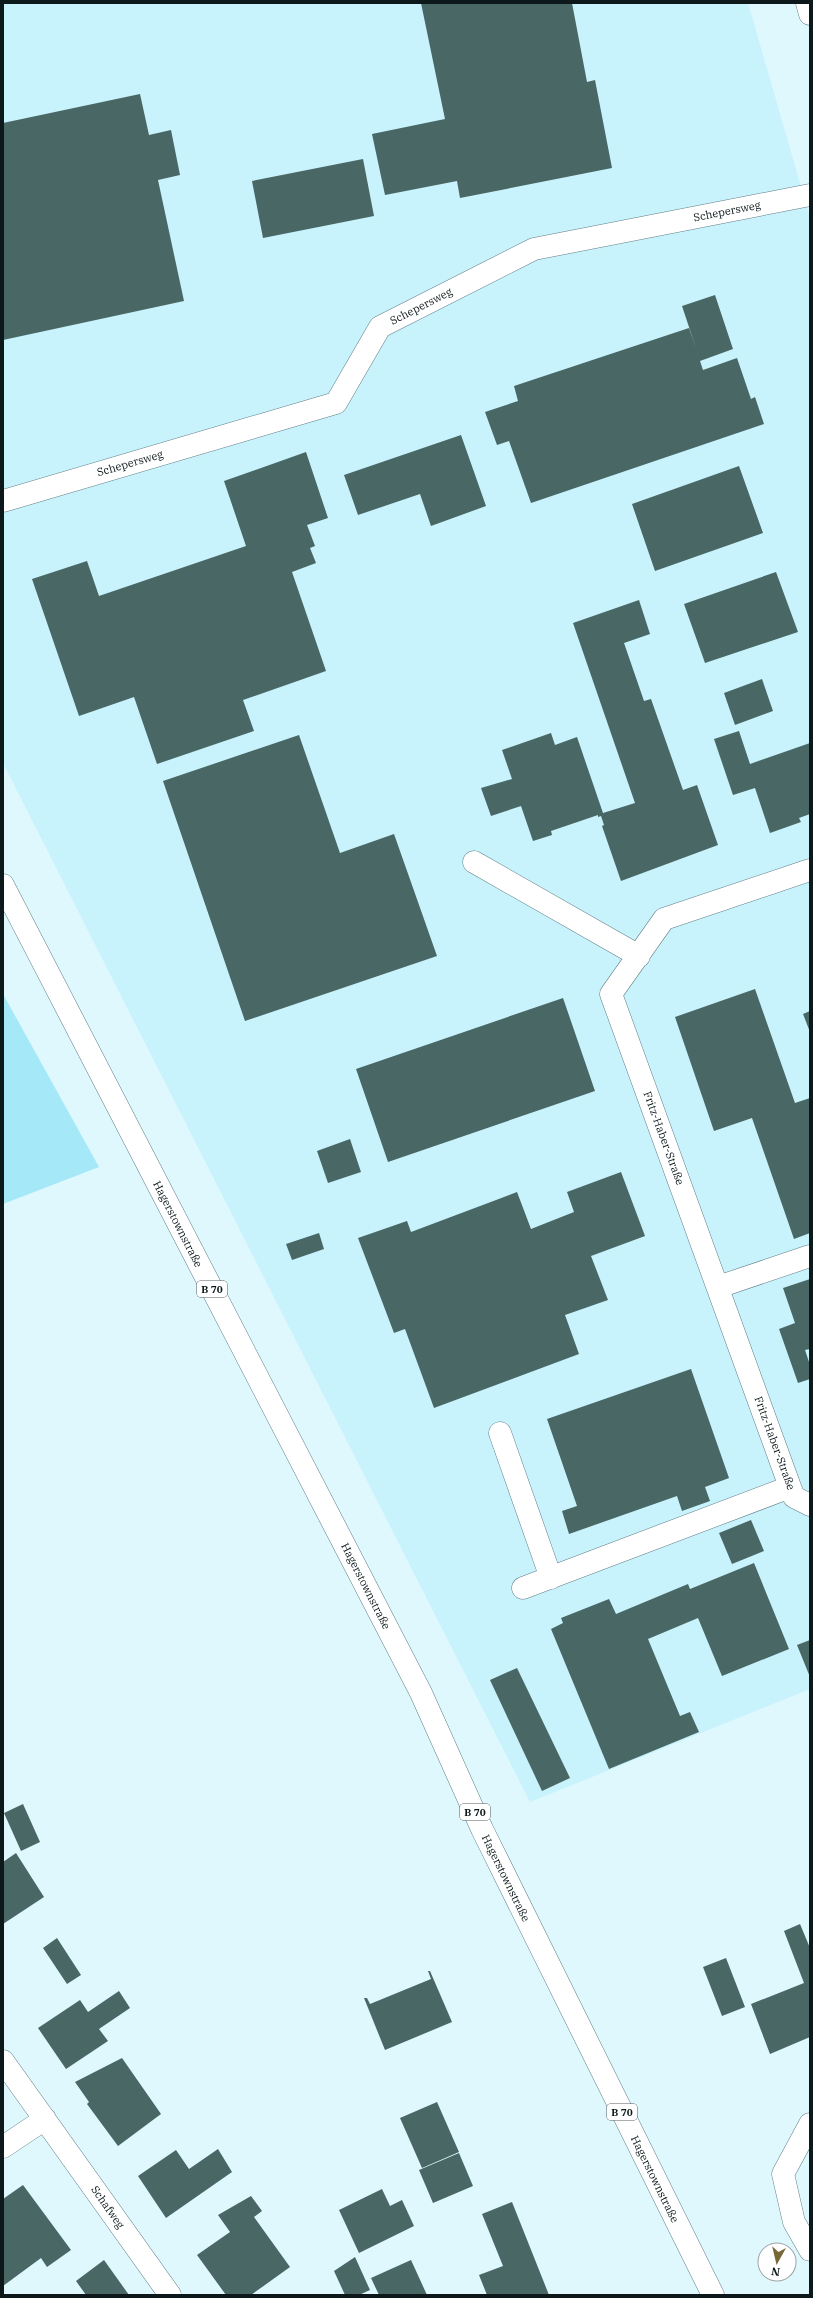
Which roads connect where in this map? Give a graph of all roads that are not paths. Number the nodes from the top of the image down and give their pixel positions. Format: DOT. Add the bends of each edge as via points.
graph roads {
  1 [pos="810,195"];
  2 [pos="3,501"];
  3 [pos="474,862"];
  4 [pos="810,870"];
  5 [pos="3,885"];
  6 [pos="638,956"];
  7 [pos="810,1256"];
  8 [pos="718,1287"];
  9 [pos="500,1433"];
  10 [pos="790,1487"];
  11 [pos="810,1505"];
  12 [pos="551,1578"];
  13 [pos="523,1588"];
  14 [pos="3,2061"];
  15 [pos="45,2119"];
  16 [pos="810,2124"];
  17 [pos="3,2147"];
  18 [pos="810,2250"];
  19 [pos="170,2295"];
  20 [pos="713,2295"];
  1 -- 2 [label="street, Schepersweg" via="534,249 380,327 336,402"];
  3 -- 6 [label="street"];
  4 -- 6 [label="street, Fritz-Haber-Straße" via="664,919"];
  5 -- 20 [label="street, Hagerstownstraße / B 70" via="421,1693 482,1829"];
  6 -- 8 [label="street, Fritz-Haber-Straße" via="611,994"];
  7 -- 8 [label="street"];
  8 -- 10 [label="street, Fritz-Haber-Straße"];
  9 -- 12 [label="street"];
  10 -- 11 [label="street, Fritz-Haber-Straße" via="794,1496"];
  10 -- 12 [label="street"];
  12 -- 13 [label="street"];
  14 -- 15 [label="street, Schafweg"];
  15 -- 17 [label="street"];
  15 -- 19 [label="street, Schafweg"];
  16 -- 18 [label="street" via="783,2174 794,2222"];
}
